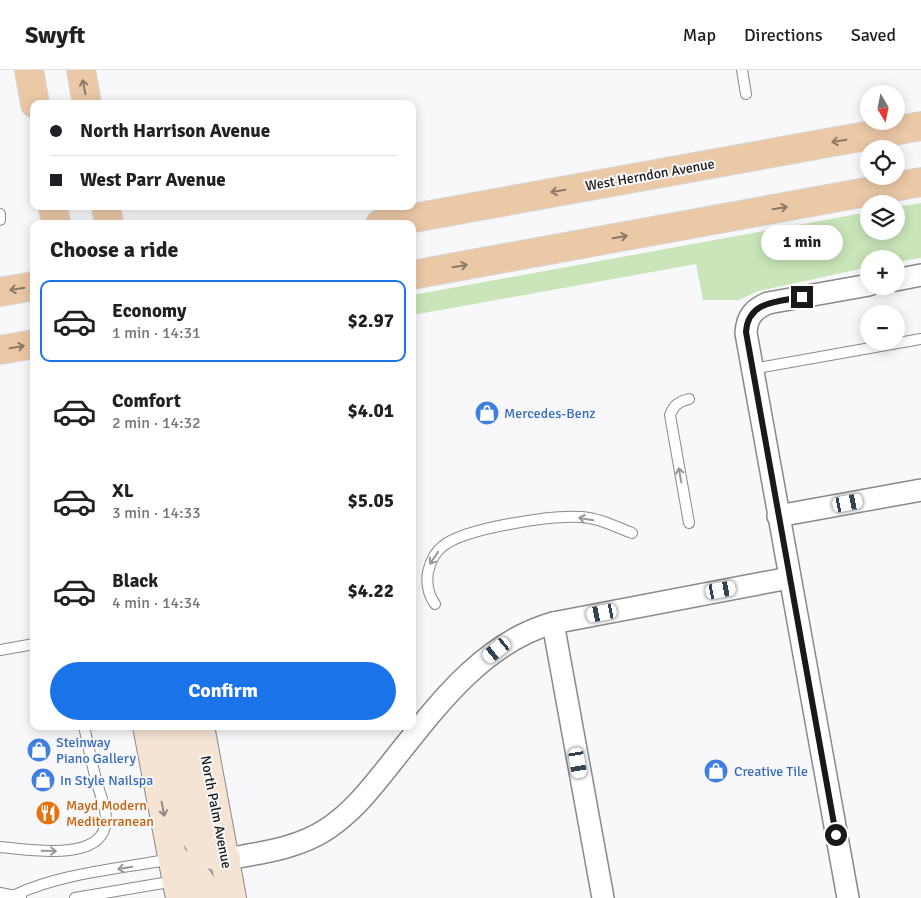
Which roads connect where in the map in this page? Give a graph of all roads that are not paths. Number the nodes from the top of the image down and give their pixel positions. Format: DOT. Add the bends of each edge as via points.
graph roads {
  1 [pos="29,70"];
  2 [pos="80,70"];
  3 [pos="742,70"];
  4 [pos="746,94"];
  5 [pos="34,100"];
  6 [pos="86,100"];
  7 [pos="921,126"];
  8 [pos="921,182"];
  9 [pos="0,214"];
  10 [pos="0,220"];
  11 [pos="402,220"];
  12 [pos="416,274"];
  13 [pos="921,275"];
  14 [pos="905,278"];
  15 [pos="30,287"];
  16 [pos="860,287"];
  17 [pos="0,292"];
  18 [pos="921,339"];
  19 [pos="30,345"];
  20 [pos="0,350"];
  21 [pos="752,369"];
  22 [pos="689,399"];
  23 [pos="920,493"];
  24 [pos="778,516"];
  25 [pos="688,523"];
  26 [pos="632,533"];
  27 [pos="789,578"];
  28 [pos="435,604"];
  29 [pos="553,623"];
  30 [pos="30,645"];
  31 [pos="0,650"];
  32 [pos="85,730"];
  33 [pos="148,730"];
  34 [pos="173,730"];
  35 [pos="201,730"];
  36 [pos="0,847"];
  37 [pos="226,859"];
  38 [pos="177,879"];
  39 [pos="0,893"];
  40 [pos="19,897"];
  41 [pos="75,898"];
  42 [pos="207,898"];
  43 [pos="232,898"];
  44 [pos="603,898"];
  45 [pos="848,898"];
  1 -- 5 [label="main road"];
  6 -- 2 [label="main road, one-way"];
  3 -- 4 [label="lane"];
  7 -- 11 [label="main road, West Herndon Avenue, one-way"];
  12 -- 8 [label="main road, one-way"];
  9 -- 10 [label="lane"];
  13 -- 14 [label="street"];
  15 -- 17 [label="main road, one-way"];
  16 -- 21 [label="street" via="756,308 746,323"];
  18 -- 21 [label="lane"];
  20 -- 19 [label="main road, one-way"];
  21 -- 24 [label="street"];
  25 -- 22 [label="lane, one-way" via="670,415 678,402"];
  23 -- 24 [label="street"];
  24 -- 27 [label="street"];
  26 -- 28 [label="lane, one-way" via="581,517 506,525 468,533 442,546 430,562 426,581"];
  27 -- 29 [label="street"];
  27 -- 45 [label="street"];
  29 -- 37 [label="street" via="512,641 474,668 363,798 332,826 287,847"];
  29 -- 44 [label="street"];
  30 -- 31 [label="lane"];
  36 -- 32 [label="lane, one-way" via="51,851 72,849 92,844 102,834 105,810"];
  33 -- 38 [label="main road, one-way"];
  34 -- 37 [label="main road" via="192,829 198,843 210,855"];
  35 -- 37 [label="main road, North Palm Avenue"];
  37 -- 43 [label="main road, North Palm Avenue"];
  38 -- 40 [label="lane, one-way" via="51,881 31,887"];
  38 -- 41 [label="lane"];
  38 -- 42 [label="main road" via="188,868 198,877"];
  39 -- 40 [label="lane"];
}
